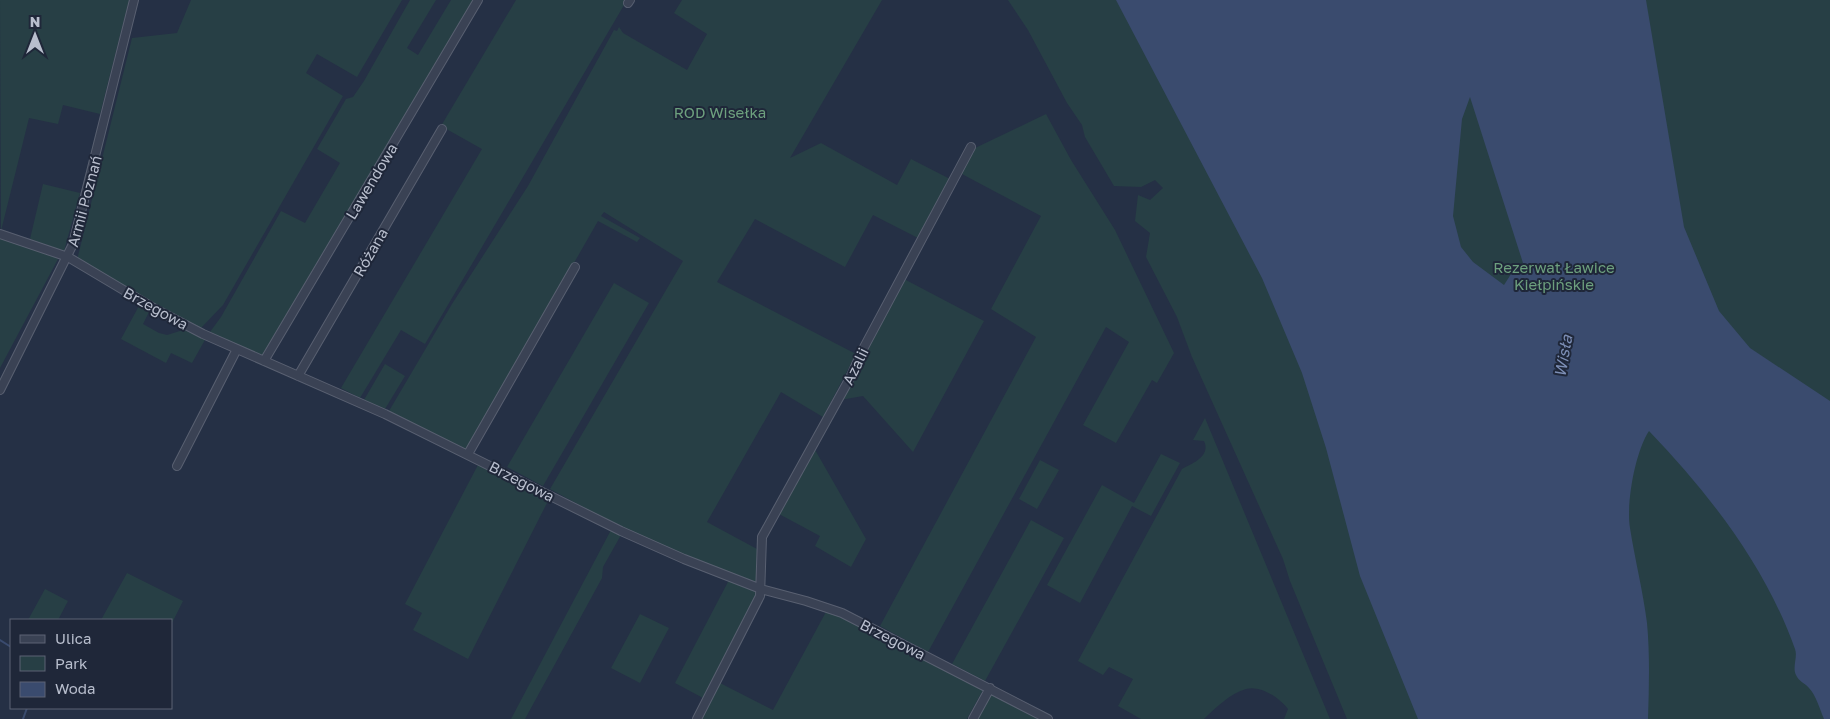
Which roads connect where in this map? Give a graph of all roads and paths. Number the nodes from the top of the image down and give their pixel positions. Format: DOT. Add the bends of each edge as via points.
graph roads {
  1 [pos="134,0"];
  2 [pos="478,0"];
  3 [pos="442,129"];
  4 [pos="971,147"];
  5 [pos="0,234"];
  6 [pos="68,257"];
  7 [pos="575,267"];
  8 [pos="237,349"];
  9 [pos="264,361"];
  10 [pos="298,376"];
  11 [pos="0,390"];
  12 [pos="468,454"];
  13 [pos="177,466"];
  14 [pos="761,589"];
  15 [pos="990,688"];
  16 [pos="697,719"];
  17 [pos="973,719"];
  18 [pos="1048,719"];
  1 -- 6 [label="street, Armii Poznań"];
  2 -- 9 [label="street, Lawendowa"];
  3 -- 10 [label="street, Różana"];
  4 -- 14 [label="street, Azalii" via="762,537"];
  5 -- 6 [label="street, Brzegowa"];
  6 -- 8 [label="street, Brzegowa" via="157,310"];
  6 -- 11 [label="street, Armii Poznań"];
  7 -- 12 [label="street"];
  8 -- 9 [label="street, Brzegowa"];
  8 -- 13 [label="street"];
  9 -- 10 [label="street, Brzegowa"];
  10 -- 12 [label="street, Brzegowa"];
  12 -- 14 [label="street, Brzegowa" via="621,531"];
  14 -- 15 [label="street, Brzegowa" via="842,613"];
  14 -- 16 [label="street"];
  15 -- 17 [label="street"];
  15 -- 18 [label="street, Brzegowa"];
}
